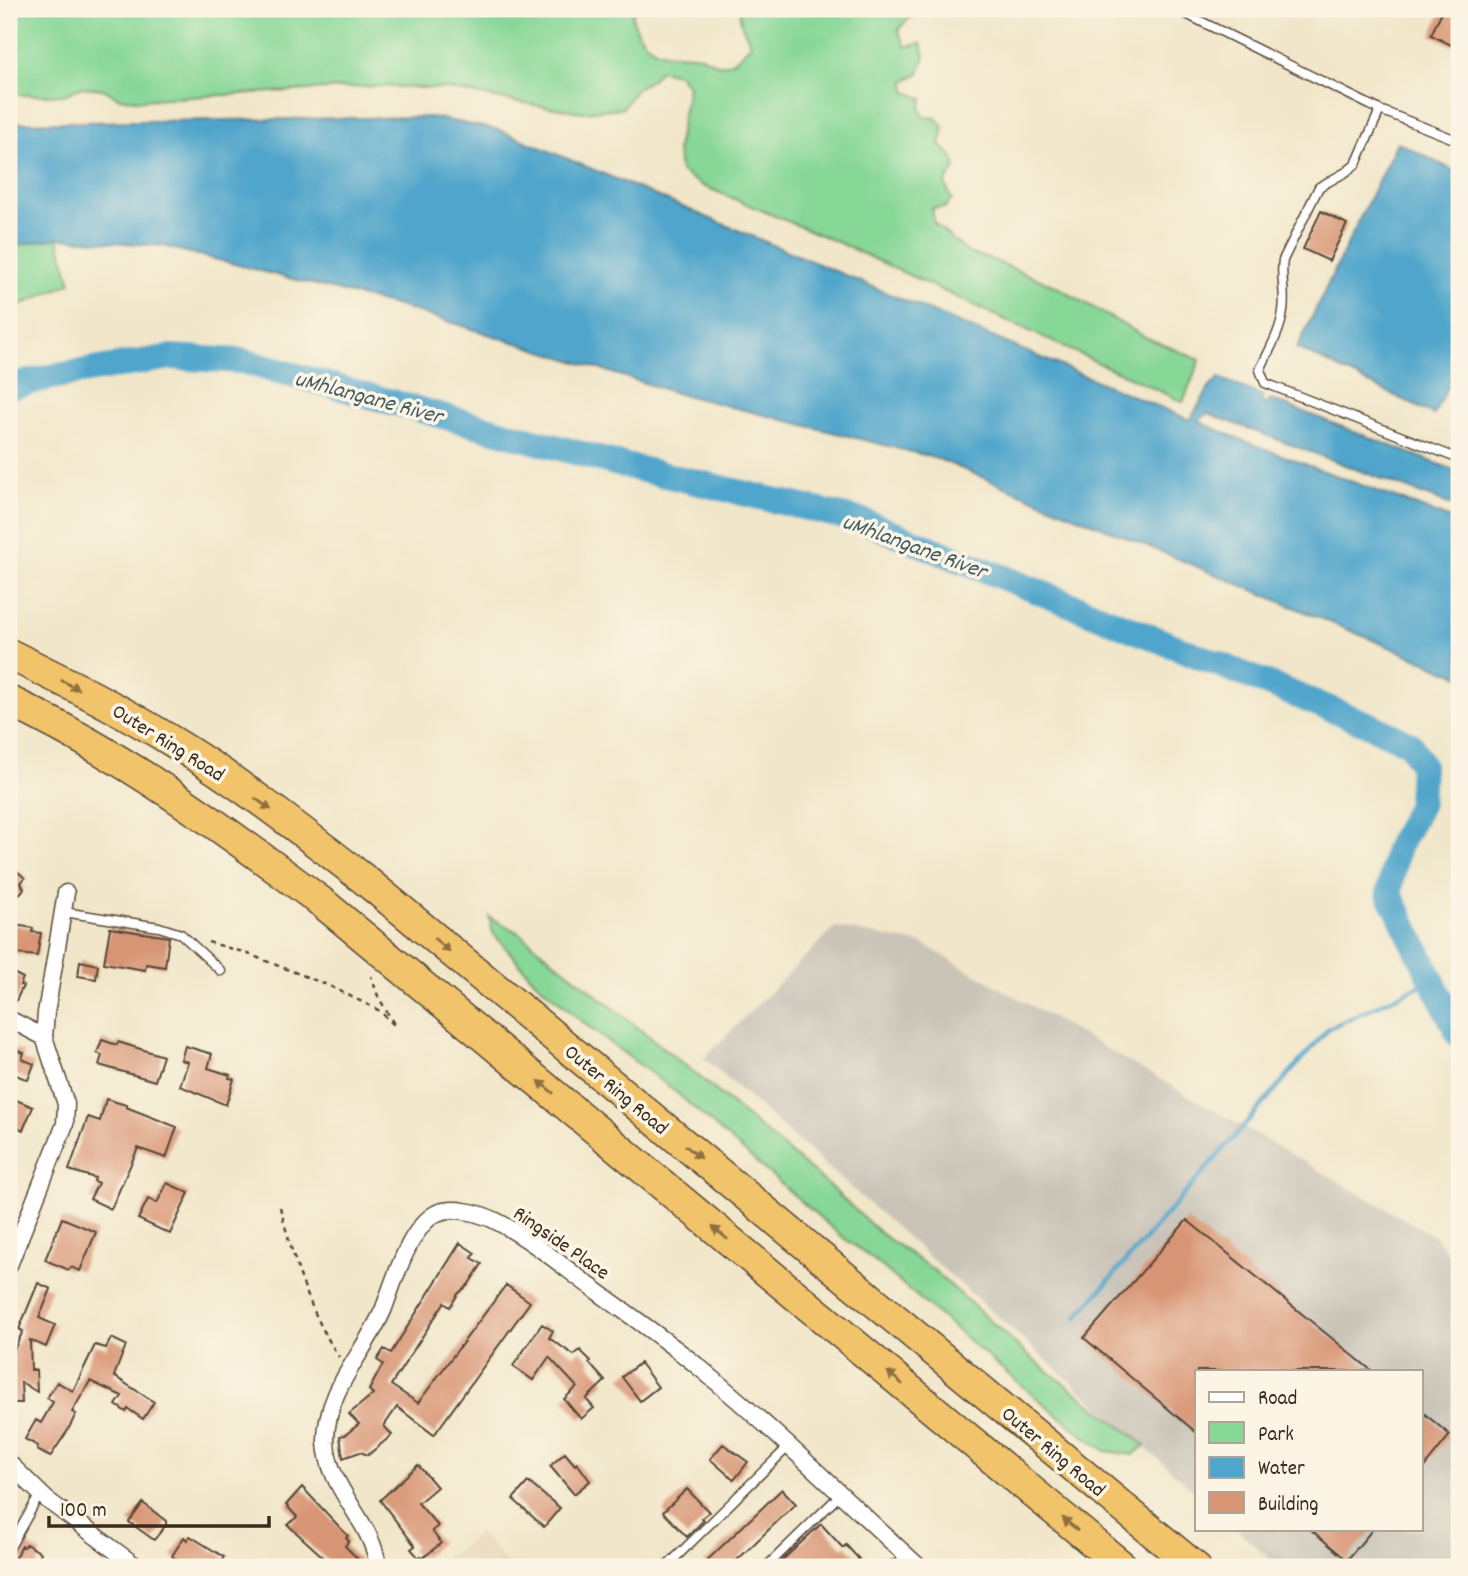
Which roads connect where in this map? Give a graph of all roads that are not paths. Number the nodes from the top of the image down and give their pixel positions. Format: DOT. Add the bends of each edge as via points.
graph roads {
  1 [pos="1176,9"];
  2 [pos="1380,110"];
  3 [pos="1459,141"];
  4 [pos="1459,459"];
  5 [pos="9,654"];
  6 [pos="9,701"];
  7 [pos="66,893"];
  8 [pos="64,912"];
  9 [pos="221,971"];
  10 [pos="9,1019"];
  11 [pos="44,1037"];
  12 [pos="9,1265"];
  13 [pos="789,1446"];
  14 [pos="9,1463"];
  15 [pos="40,1494"];
  16 [pos="840,1495"];
  17 [pos="9,1549"];
  18 [pos="915,1564"];
  19 [pos="136,1567"];
  20 [pos="377,1567"];
  21 [pos="666,1567"];
  22 [pos="766,1567"];
  23 [pos="885,1567"];
  24 [pos="1123,1567"];
  25 [pos="1195,1567"];
  1 -- 2 [label="lane"];
  2 -- 3 [label="lane"];
  2 -- 4 [label="lane" via="1361,157 1319,187 1283,260 1283,314 1261,375 1265,383"];
  5 -- 25 [label="highway, Outer Ring Road, one-way" via="179,746 326,850"];
  24 -- 6 [label="highway, Outer Ring Road, one-way" via="324,904 197,809"];
  7 -- 8 [label="street"];
  8 -- 9 [label="lane" via="181,934"];
  8 -- 11 [label="street"];
  10 -- 11 [label="street"];
  11 -- 12 [label="street" via="66,1104 65,1124"];
  13 -- 16 [label="street, Ringside Place"];
  13 -- 20 [label="street, Ringside Place" via="670,1344 521,1236 492,1219 451,1210 437,1213 421,1226 378,1323 332,1398 327,1422 328,1461 368,1536"];
  13 -- 21 [label="lane"];
  14 -- 15 [label="street"];
  15 -- 17 [label="lane"];
  15 -- 19 [label="street"];
  16 -- 18 [label="street, Ringside Place"];
  16 -- 22 [label="lane"];
  18 -- 23 [label="lane"];
}
